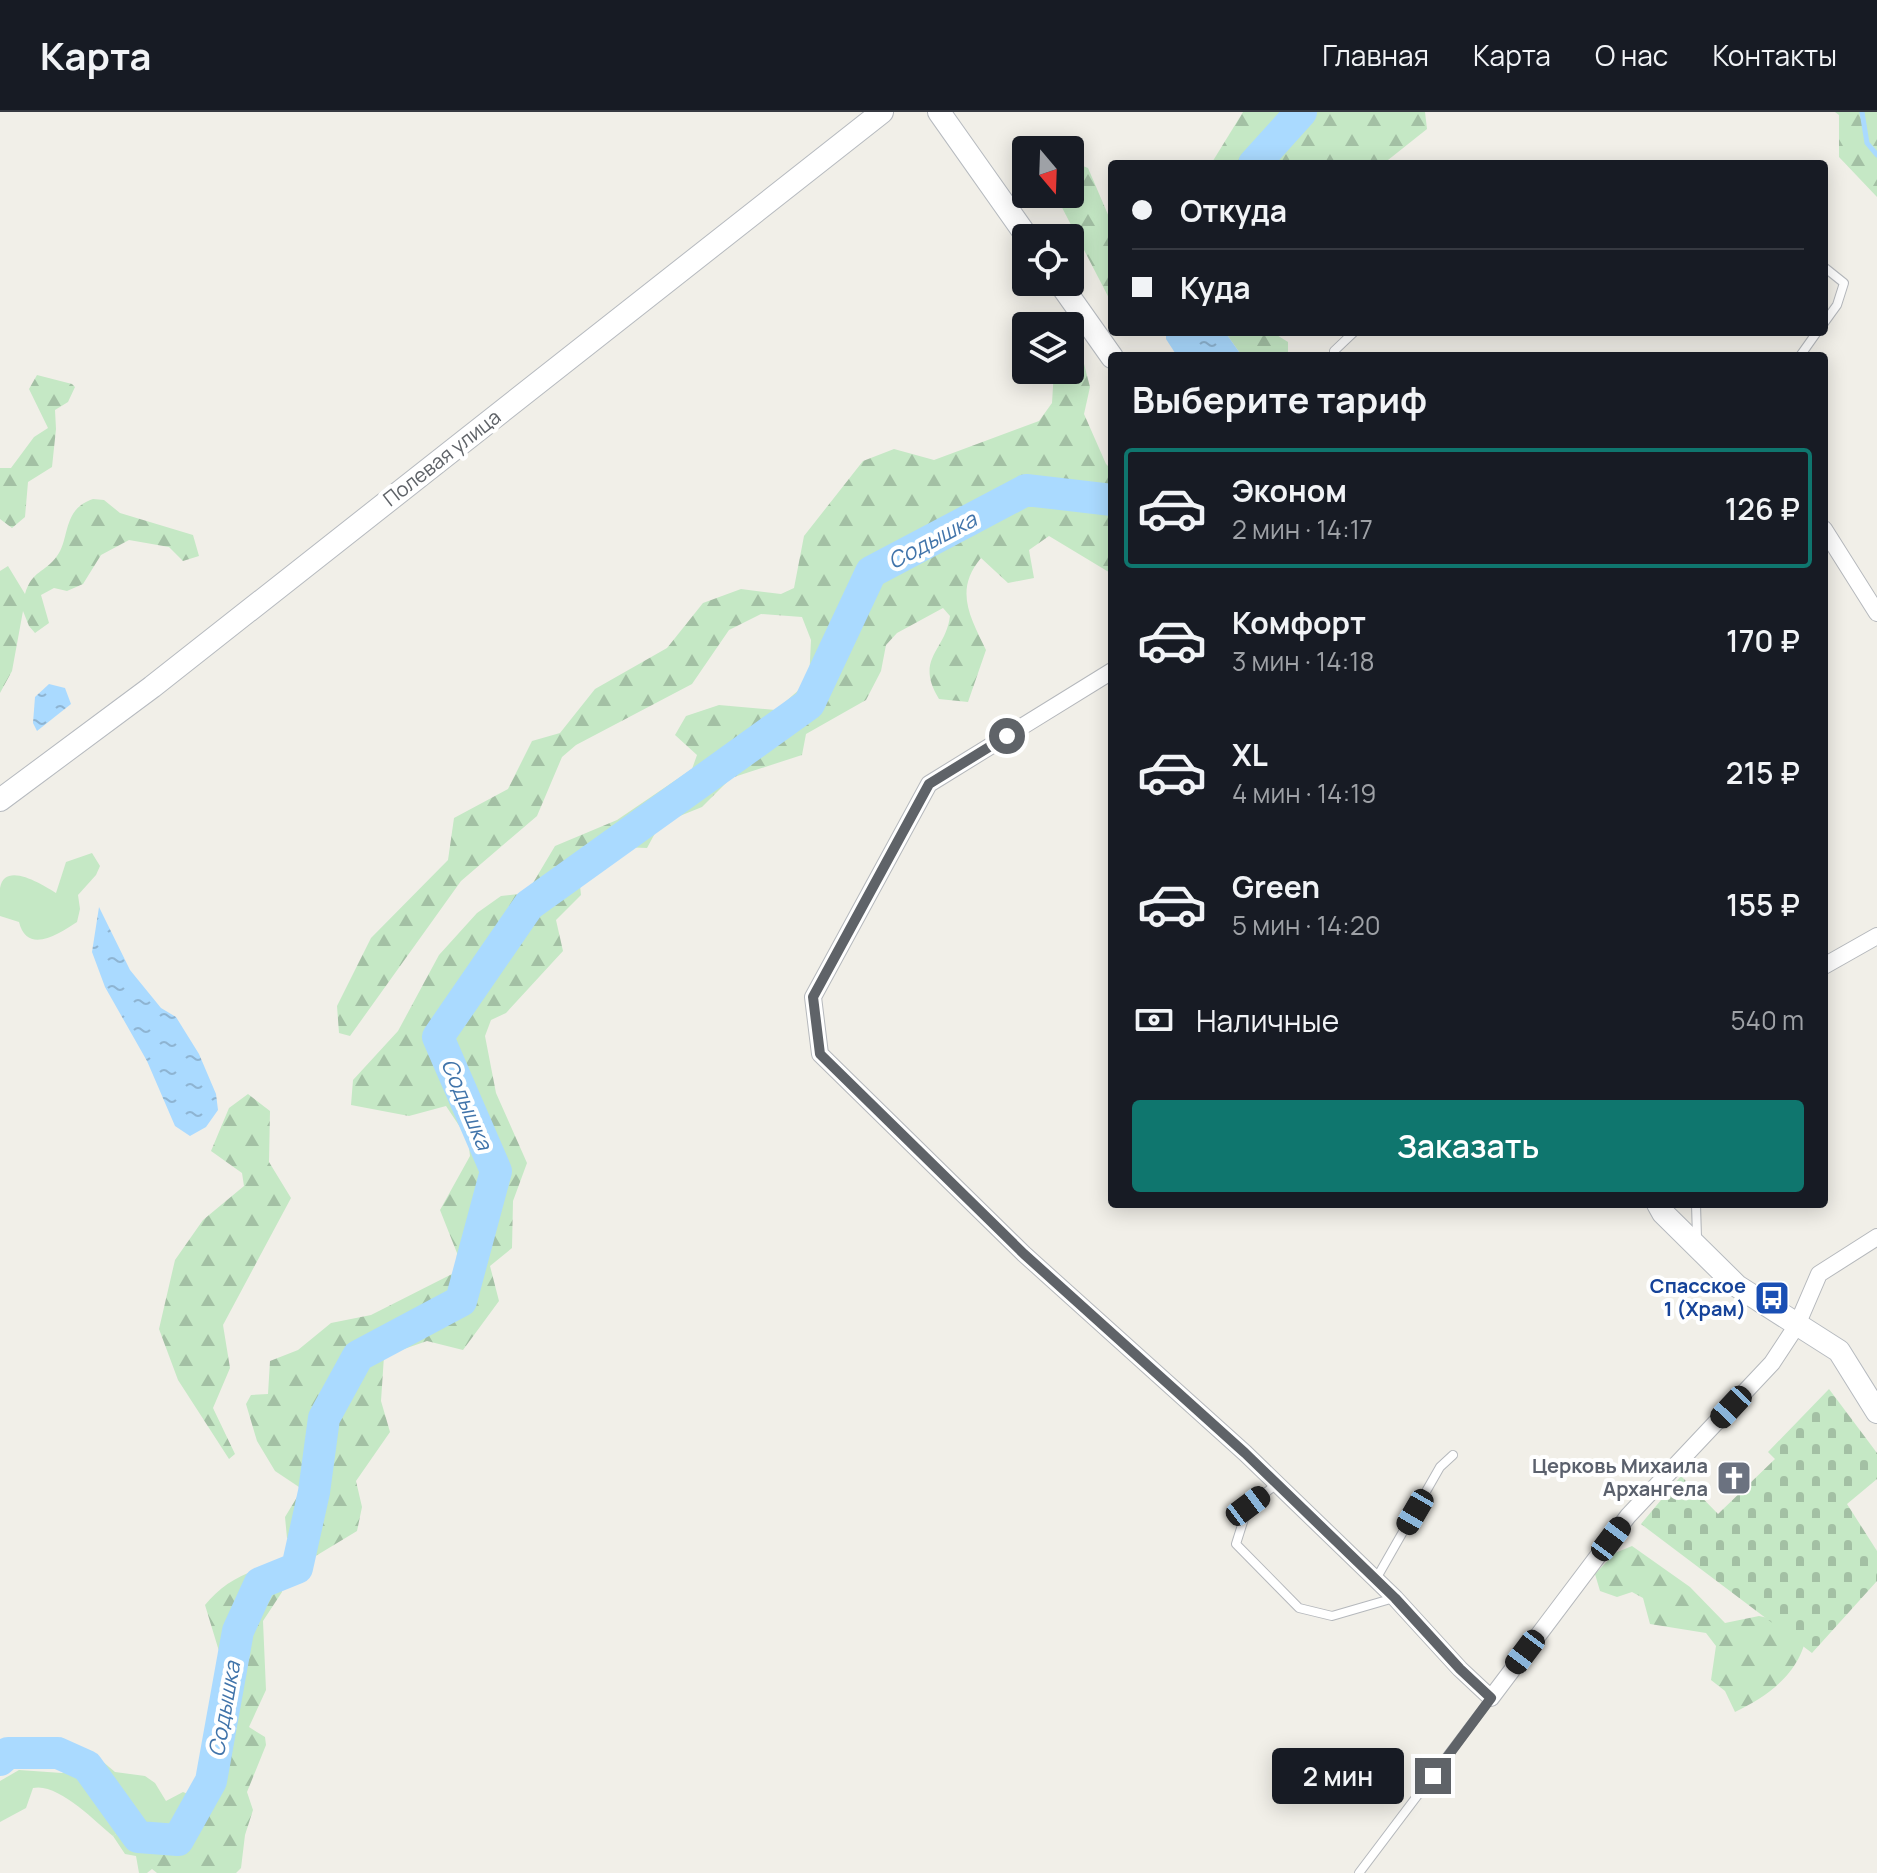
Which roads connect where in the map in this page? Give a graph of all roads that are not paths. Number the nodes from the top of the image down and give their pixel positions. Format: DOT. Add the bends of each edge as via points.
graph roads {
  1 [pos="882,112"];
  2 [pos="939,112"];
  3 [pos="1018,224"];
  4 [pos="1828,270"];
  5 [pos="1069,296"];
  6 [pos="1828,317"];
  7 [pos="1350,336"];
  8 [pos="1108,352"];
  9 [pos="1334,352"];
  10 [pos="1828,535"];
  11 [pos="1877,613"];
  12 [pos="1108,673"];
  13 [pos="0,800"];
  14 [pos="1877,936"];
  15 [pos="1828,964"];
  16 [pos="1660,1208"];
  17 [pos="1696,1208"];
  18 [pos="1877,1237"];
  19 [pos="1697,1247"];
  20 [pos="1797,1325"];
  21 [pos="1877,1412"];
  22 [pos="1453,1455"];
  23 [pos="1277,1484"];
  24 [pos="1376,1580"];
  25 [pos="1395,1598"];
  26 [pos="1491,1698"];
  27 [pos="1359,1873"];
  1 -- 13 [label="street, Полевая улица" via="152,687"];
  2 -- 3 [label="street"];
  4 -- 6 [label="lane" via="1844,283"];
  5 -- 8 [label="street"];
  7 -- 9 [label="lane"];
  10 -- 11 [label="street"];
  12 -- 23 [label="street" via="929,784 813,997 820,1054 1024,1254"];
  14 -- 15 [label="street"];
  16 -- 19 [label="street"];
  17 -- 19 [label="lane"];
  18 -- 20 [label="street" via="1819,1274"];
  19 -- 20 [label="street" via="1737,1286"];
  20 -- 21 [label="street" via="1839,1351"];
  20 -- 26 [label="street" via="1772,1363 1628,1516"];
  22 -- 24 [label="lane" via="1440,1467"];
  23 -- 24 [label="street"];
  23 -- 25 [label="lane" via="1248,1506 1236,1544 1299,1608 1332,1616"];
  24 -- 25 [label="street"];
  25 -- 26 [label="street"];
  26 -- 27 [label="lane"];
}
